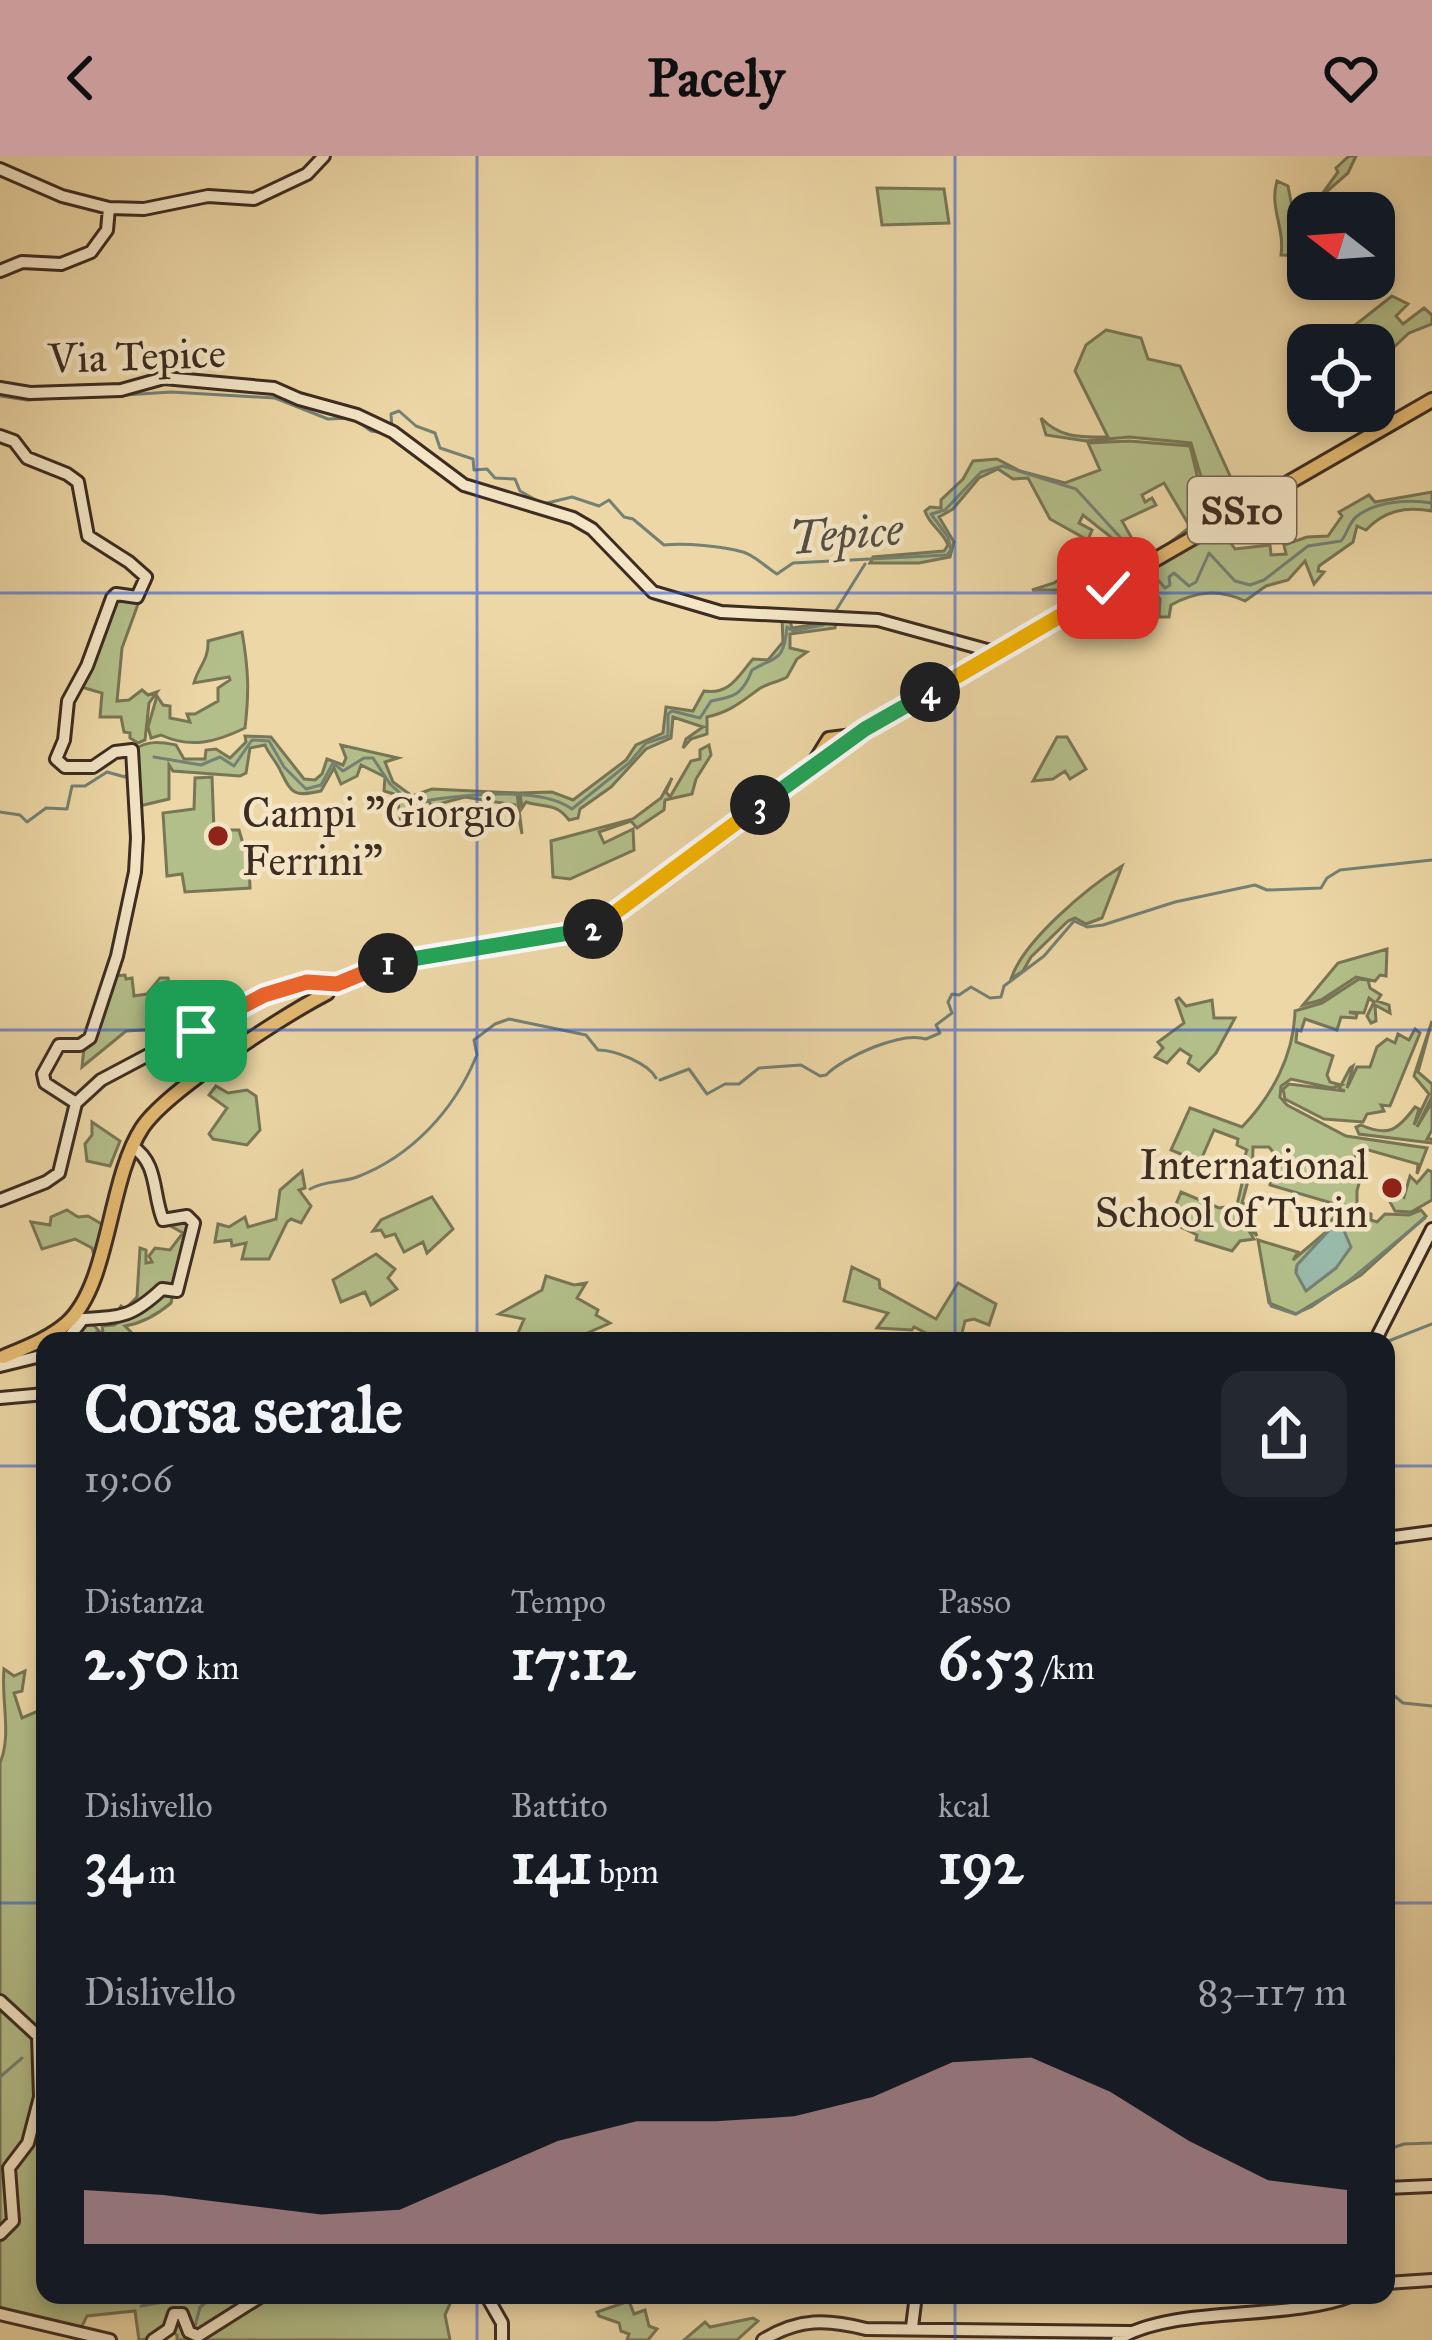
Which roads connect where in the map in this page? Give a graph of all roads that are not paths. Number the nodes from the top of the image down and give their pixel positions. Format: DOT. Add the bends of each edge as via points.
graph roads {
  1 [pos="324,156"];
  2 [pos="0,169"];
  3 [pos="109,208"];
  4 [pos="0,272"];
  5 [pos="0,388"];
  6 [pos="1432,400"];
  7 [pos="0,436"];
  8 [pos="998,653"];
  9 [pos="323,988"];
  10 [pos="76,1103"];
  11 [pos="132,1146"];
  12 [pos="0,1200"];
  13 [pos="1432,1229"];
  14 [pos="54,1332"];
  15 [pos="73,1332"];
  16 [pos="1380,1332"];
  17 [pos="36,1343"];
  18 [pos="36,1356"];
  19 [pos="1,1362"];
  20 [pos="36,1395"];
  21 [pos="0,1398"];
  22 [pos="1432,1532"];
  23 [pos="1395,1537"];
  24 [pos="0,2001"];
  25 [pos="36,2034"];
  26 [pos="36,2112"];
  27 [pos="1432,2186"];
  28 [pos="1395,2188"];
  29 [pos="0,2234"];
  30 [pos="1432,2280"];
  31 [pos="1395,2282"];
  32 [pos="248,2304"];
  33 [pos="491,2304"];
  34 [pos="915,2304"];
  35 [pos="1298,2304"];
  36 [pos="0,2314"];
  37 [pos="912,2327"];
  38 [pos="1130,2332"];
  39 [pos="1039,2335"];
  40 [pos="110,2340"];
  41 [pos="153,2340"];
  42 [pos="502,2340"];
  43 [pos="763,2340"];
  44 [pos="1117,2340"];
  1 -- 3 [label="street" via="307,174 254,199"];
  2 -- 3 [label="street"];
  3 -- 4 [label="street" via="107,230 92,252"];
  5 -- 8 [label="street, Via Tepice" via="121,390 164,378 255,383 390,431 464,485 574,518 653,592 706,610 878,620"];
  6 -- 8 [label="main road, SS10"];
  7 -- 10 [label="street" via="75,479 88,536 146,578 137,597 112,598 68,700 56,762 93,767 129,748 132,768 136,856 117,956 89,1038 59,1045 43,1074"];
  8 -- 9 [label="main road, SS10" via="835,746 596,928 407,958"];
  9 -- 10 [label="street" via="296,986 250,1001 122,1066"];
  9 -- 11 [label="main road" via="162,1104"];
  10 -- 12 [label="street" via="62,1168"];
  11 -- 14 [label="main road" via="90,1286 80,1309"];
  11 -- 15 [label="street" via="152,1169 161,1216 187,1216 194,1226 177,1291 161,1289 121,1318 83,1319"];
  13 -- 16 [label="street"];
  17 -- 19 [label="main road"];
  18 -- 19 [label="street"];
  20 -- 21 [label="street"];
  22 -- 23 [label="street"];
  24 -- 25 [label="street"];
  26 -- 29 [label="street" via="28,2143 9,2168 13,2221"];
  27 -- 28 [label="street"];
  30 -- 31 [label="street"];
  32 -- 41 [label="street" via="198,2336 174,2314"];
  33 -- 42 [label="street"];
  34 -- 37 [label="street"];
  35 -- 38 [label="street"];
  36 -- 40 [label="street"];
  37 -- 39 [label="street"];
  37 -- 43 [label="street" via="812,2321"];
  38 -- 39 [label="street"];
  38 -- 44 [label="street"];
}
